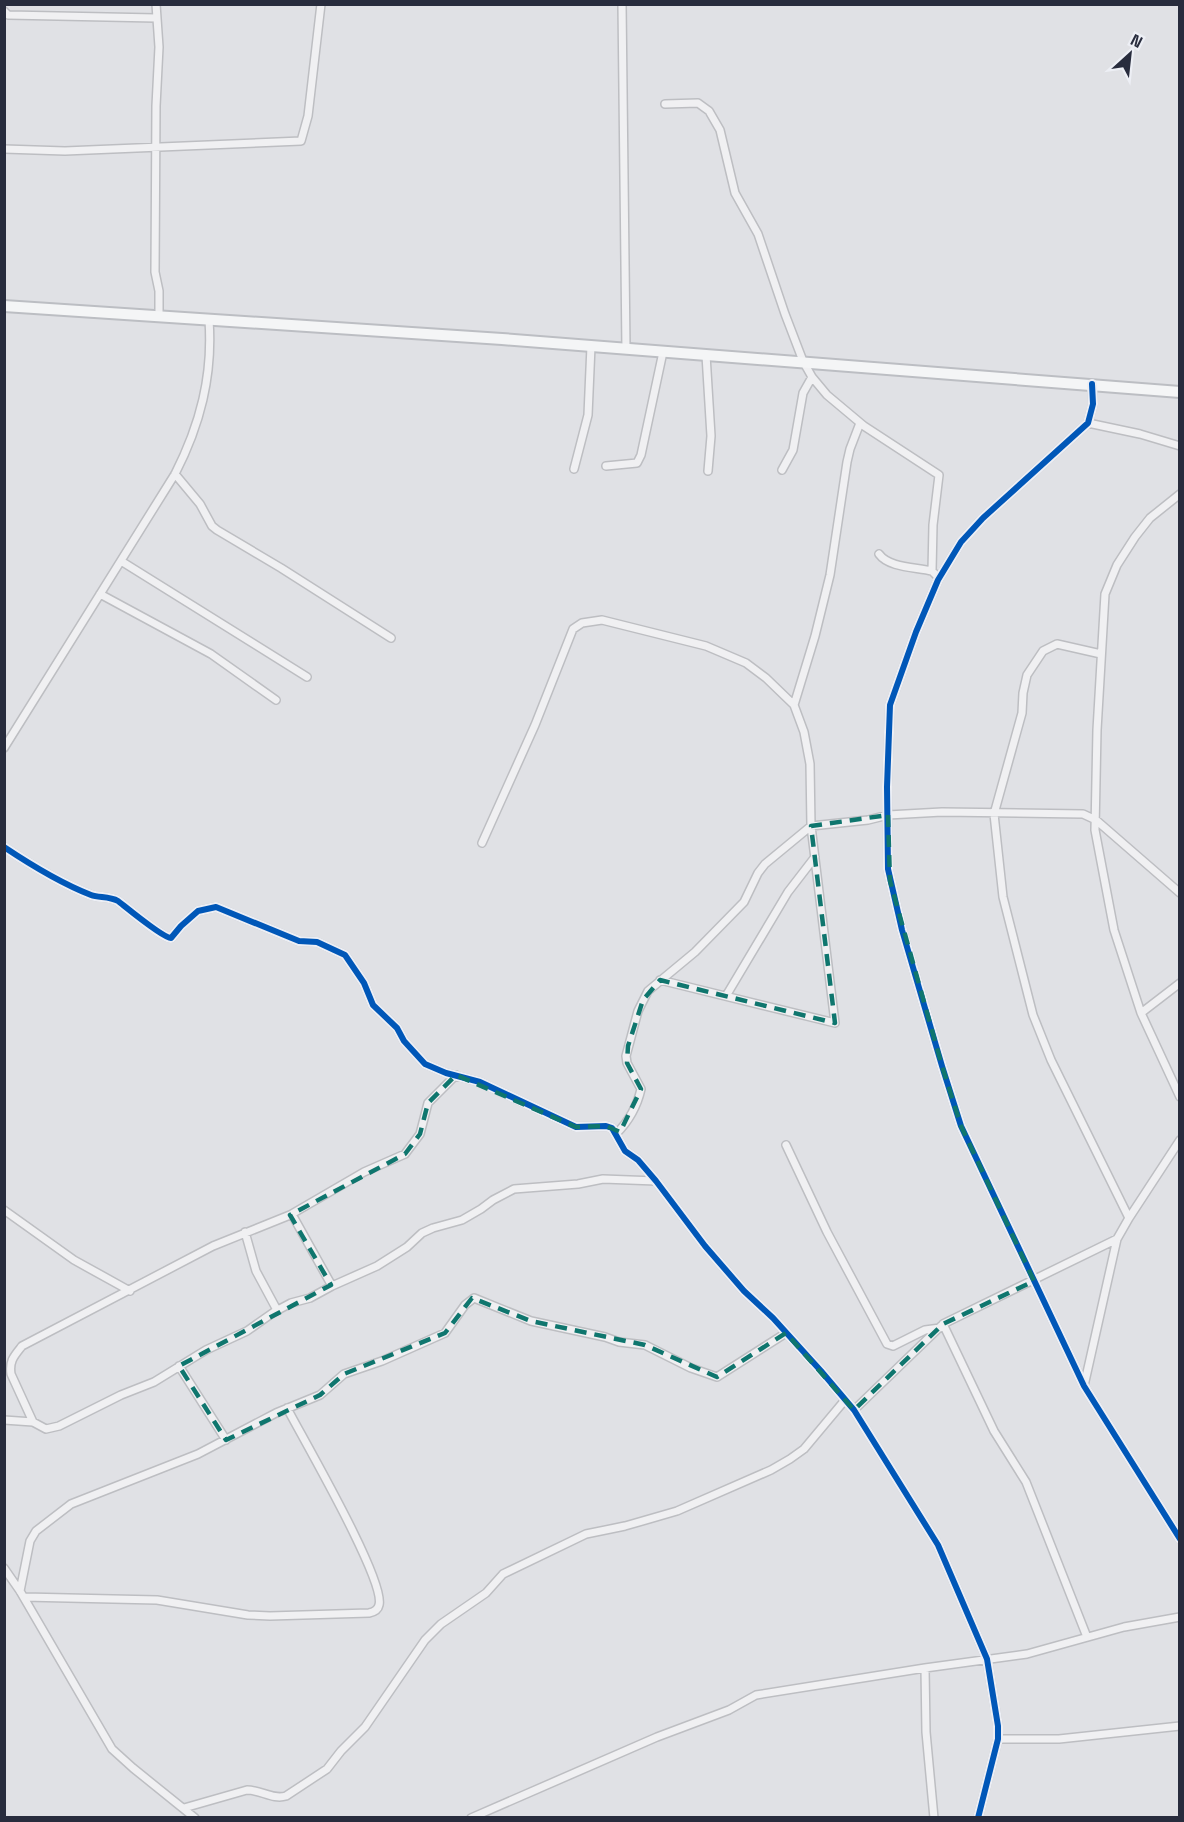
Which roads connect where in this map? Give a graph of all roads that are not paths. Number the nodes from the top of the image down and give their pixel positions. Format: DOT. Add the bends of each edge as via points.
graph roads {
  1 [pos="156,4"];
  2 [pos="321,4"];
  3 [pos="622,4"];
  4 [pos="4,11"];
  5 [pos="156,18"];
  6 [pos="665,104"];
  7 [pos="157,146"];
  8 [pos="4,149"];
  9 [pos="4,306"];
  10 [pos="159,315"];
  11 [pos="209,320"];
  12 [pos="591,346"];
  13 [pos="626,349"];
  14 [pos="663,352"];
  15 [pos="706,355"];
  16 [pos="803,361"];
  17 [pos="812,377"];
  18 [pos="1092,384"];
  19 [pos="1179,392"];
  20 [pos="860,423"];
  21 [pos="1088,423"];
  22 [pos="1179,446"];
  23 [pos="606,466"];
  24 [pos="574,469"];
  25 [pos="783,470"];
  26 [pos="708,471"];
  27 [pos="175,474"];
  28 [pos="1179,494"];
  29 [pos="879,554"];
  30 [pos="121,561"];
  31 [pos="932,571"];
  32 [pos="939,578"];
  33 [pos="100,594"];
  34 [pos="391,638"];
  35 [pos="1101,654"];
  36 [pos="308,677"];
  37 [pos="276,700"];
  38 [pos="794,705"];
  39 [pos="4,748"];
  40 [pos="994,814"];
  41 [pos="888,815"];
  42 [pos="1096,820"];
  43 [pos="811,826"];
  44 [pos="482,843"];
  45 [pos="4,847"];
  46 [pos="815,857"];
  47 [pos="1179,893"];
  48 [pos="660,980"];
  49 [pos="1179,982"];
  50 [pos="726,996"];
  51 [pos="1141,1013"];
  52 [pos="456,1075"];
  53 [pos="1179,1097"];
  54 [pos="616,1134"];
  55 [pos="1179,1140"];
  56 [pos="786,1145"];
  57 [pos="656,1181"];
  58 [pos="4,1210"];
  59 [pos="290,1215"];
  60 [pos="1129,1218"];
  61 [pos="245,1232"];
  62 [pos="1117,1239"];
  63 [pos="1034,1281"];
  64 [pos="332,1286"];
  65 [pos="130,1291"];
  66 [pos="277,1310"];
  67 [pos="941,1326"];
  68 [pos="786,1333"];
  69 [pos="179,1366"];
  70 [pos="1084,1386"];
  71 [pos="845,1400"];
  72 [pos="287,1408"];
  73 [pos="854,1410"];
  74 [pos="4,1420"];
  75 [pos="33,1422"];
  76 [pos="226,1440"];
  77 [pos="1179,1539"];
  78 [pos="4,1568"];
  79 [pos="22,1594"];
  80 [pos="1179,1617"];
  81 [pos="1088,1636"];
  82 [pos="987,1659"];
  83 [pos="924,1668"];
  84 [pos="1179,1726"];
  85 [pos="998,1739"];
  86 [pos="184,1808"];
  87 [pos="195,1818"];
  88 [pos="471,1818"];
  89 [pos="934,1818"];
  90 [pos="978,1818"];
  1 -- 5 [label="street"];
  2 -- 7 [label="street" via="308,116 301,141"];
  3 -- 13 [label="street"];
  4 -- 5 [label="street" via="9,15"];
  5 -- 7 [label="street"];
  6 -- 16 [label="street" via="698,103 716,121 735,193 758,234"];
  7 -- 8 [label="street" via="65,151"];
  7 -- 10 [label="street" via="155,272"];
  9 -- 10 [label="main road"];
  10 -- 11 [label="main road"];
  11 -- 12 [label="main road"];
  11 -- 27 [label="street" via="205,395"];
  12 -- 13 [label="main road"];
  12 -- 24 [label="street" via="588,415"];
  13 -- 14 [label="main road"];
  14 -- 15 [label="main road"];
  14 -- 23 [label="street" via="641,455 637,463"];
  15 -- 16 [label="main road"];
  15 -- 26 [label="street" via="711,436"];
  16 -- 17 [label="street"];
  16 -- 18 [label="main road"];
  17 -- 20 [label="street"];
  17 -- 25 [label="street" via="803,393 793,450"];
  18 -- 19 [label="main road"];
  18 -- 21 [label="street" via="1093,404"];
  20 -- 31 [label="street" via="939,475"];
  20 -- 38 [label="street" via="847,462 830,575"];
  21 -- 22 [label="street"];
  21 -- 32 [label="street" via="983,518 961,542"];
  27 -- 30 [label="street"];
  27 -- 34 [label="street" via="217,530"];
  28 -- 35 [label="street" via="1150,518 1117,566 1106,594"];
  29 -- 31 [label="street" via="896,564"];
  30 -- 33 [label="street"];
  30 -- 36 [label="street"];
  31 -- 32 [label="street"];
  32 -- 41 [label="street" via="890,705"];
  33 -- 37 [label="street" via="211,654"];
  33 -- 39 [label="street"];
  35 -- 40 [label="street" via="1057,644 1045,649 1034,663 1025,682 1022,712"];
  35 -- 42 [label="street"];
  38 -- 43 [label="street" via="810,764"];
  38 -- 44 [label="street" via="746,663 706,646 602,620 582,623 573,629 565,644 535,725"];
  40 -- 41 [label="street"];
  40 -- 42 [label="street" via="1070,813"];
  40 -- 60 [label="street" via="1003,897 1033,1015"];
  41 -- 43 [label="street"];
  41 -- 63 [label="street" via="890,881 942,1066 961,1126"];
  42 -- 47 [label="street"];
  42 -- 51 [label="street" via="1096,842 1114,930"];
  43 -- 46 [label="street"];
  43 -- 48 [label="street" via="765,864 744,902 695,952"];
  45 -- 52 [label="street" via="93,896 117,901 166,938 171,938 198,911 216,907 336,951 354,966 374,1005 417,1056 435,1069"];
  46 -- 50 [label="street" via="788,892"];
  46 -- 50 [label="street" via="836,1023"];
  48 -- 50 [label="street"];
  48 -- 54 [label="street" via="643,1000 628,1046 627,1063 641,1089 625,1125"];
  49 -- 51 [label="street"];
  51 -- 53 [label="street"];
  52 -- 54 [label="street" via="480,1082 570,1125 606,1126"];
  52 -- 59 [label="street" via="428,1103 420,1134 405,1154"];
  54 -- 57 [label="street" via="625,1151"];
  55 -- 60 [label="street"];
  56 -- 67 [label="street" via="887,1344 893,1346"];
  57 -- 64 [label="street" via="603,1179 514,1189 462,1220 422,1233 377,1266"];
  57 -- 68 [label="street" via="705,1246"];
  58 -- 65 [label="street" via="74,1260"];
  59 -- 61 [label="street"];
  59 -- 64 [label="street"];
  60 -- 62 [label="street"];
  61 -- 65 [label="street"];
  61 -- 66 [label="street" via="256,1271"];
  62 -- 63 [label="street"];
  62 -- 70 [label="street"];
  63 -- 67 [label="street"];
  63 -- 70 [label="street"];
  64 -- 66 [label="street"];
  65 -- 75 [label="street" via="22,1346 11,1359 10,1374"];
  66 -- 69 [label="street"];
  67 -- 73 [label="street"];
  67 -- 81 [label="street" via="994,1431 1026,1482"];
  68 -- 71 [label="street"];
  68 -- 72 [label="street" via="717,1377 645,1345 531,1321 474,1298 445,1333 344,1374 320,1395"];
  69 -- 75 [label="street" via="154,1382 59,1426 46,1429"];
  69 -- 76 [label="street"];
  70 -- 77 [label="street"];
  71 -- 73 [label="street"];
  71 -- 86 [label="street" via="804,1449 771,1470 677,1511 586,1534 507,1571 486,1593 425,1640 358,1736 327,1769 286,1796 247,1790"];
  72 -- 76 [label="street"];
  72 -- 79 [label="street" via="366,1559 379,1596 377,1609 369,1613 270,1616 158,1600"];
  73 -- 82 [label="street" via="938,1545"];
  74 -- 75 [label="street"];
  76 -- 79 [label="street" via="171,1466 71,1504 36,1531 30,1541"];
  78 -- 79 [label="street"];
  79 -- 86 [label="street" via="112,1749"];
  80 -- 81 [label="street"];
  81 -- 82 [label="street" via="1027,1654"];
  82 -- 83 [label="street"];
  82 -- 85 [label="street"];
  83 -- 88 [label="street" via="756,1695 729,1710"];
  83 -- 89 [label="street"];
  84 -- 85 [label="street" via="1059,1739"];
  85 -- 90 [label="street"];
  86 -- 87 [label="street"];
}
